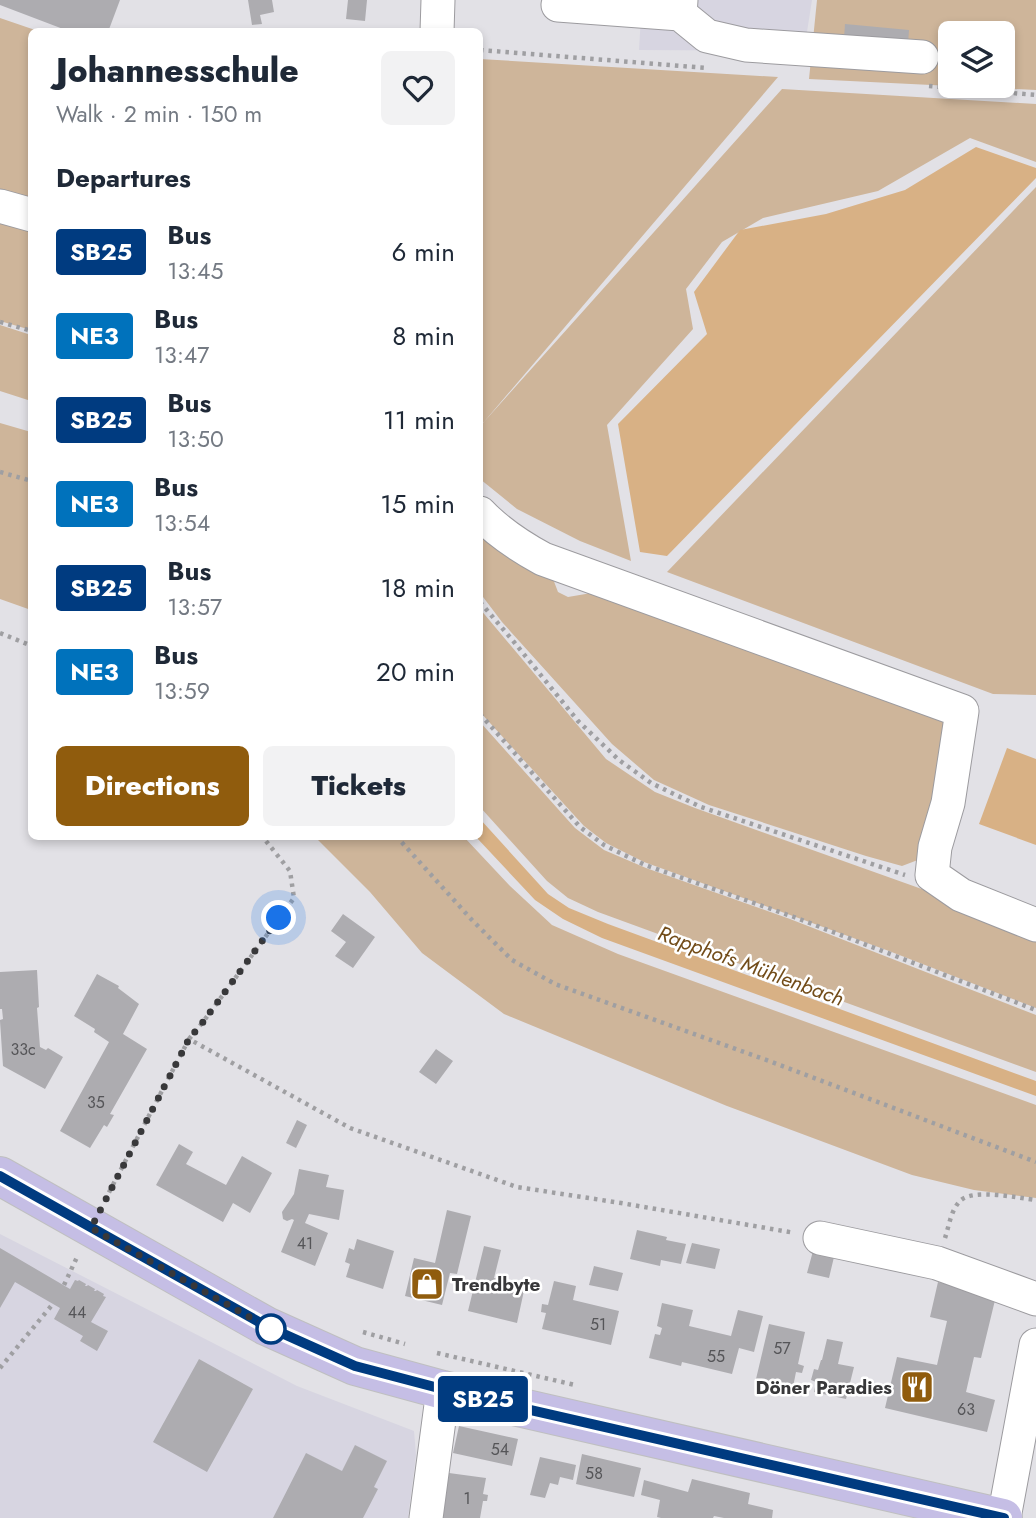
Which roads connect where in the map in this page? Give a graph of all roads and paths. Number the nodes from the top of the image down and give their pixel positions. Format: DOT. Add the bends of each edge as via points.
graph roads {
  1 [pos="438,0"];
  2 [pos="558,5"];
  3 [pos="680,7"];
  4 [pos="437,28"];
  5 [pos="922,57"];
  6 [pos="0,206"];
  7 [pos="28,214"];
  8 [pos="0,322"];
  9 [pos="28,330"];
  10 [pos="0,472"];
  11 [pos="28,480"];
  12 [pos="483,516"];
  13 [pos="483,606"];
  14 [pos="0,633"];
  15 [pos="28,644"];
  16 [pos="483,717"];
  17 [pos="265,840"];
  18 [pos="400,840"];
  19 [pos="932,874"];
  20 [pos="1036,925"];
  21 [pos="1036,1010"];
  22 [pos="189,1039"];
  23 [pos="1036,1162"];
  24 [pos="0,1176"];
  25 [pos="1036,1200"];
  26 [pos="91,1228"];
  27 [pos="820,1238"];
  28 [pos="937,1264"];
  29 [pos="64,1285"];
  30 [pos="1036,1298"];
  31 [pos="52,1305"];
  32 [pos="355,1330"];
  33 [pos="1036,1345"];
  34 [pos="414,1347"];
  35 [pos="426,1350"];
  36 [pos="0,1368"];
  37 [pos="587,1388"];
  38 [pos="443,1390"];
  39 [pos="426,1518"];
  40 [pos="1004,1518"];
  1 -- 4 [label="street"];
  2 -- 3 [label="street"];
  3 -- 5 [label="street" via="707,36 746,45"];
  6 -- 7 [label="street"];
  8 -- 9 [label="path"];
  10 -- 11 [label="path"];
  12 -- 19 [label="street" via="543,559 962,711"];
  13 -- 19 [label="path" via="578,721 651,783 701,807 910,877"];
  14 -- 15 [label="path"];
  16 -- 21 [label="path" via="580,827 604,845 645,865"];
  17 -- 22 [label="path" via="290,871 294,898"];
  18 -- 23 [label="path" via="512,960 555,984"];
  19 -- 20 [label="street" via="961,895"];
  22 -- 26 [label="path"];
  22 -- 27 [label="path" via="349,1128 517,1187"];
  24 -- 26 [label="main road"];
  25 -- 28 [label="path" via="978,1194 961,1199"];
  26 -- 29 [label="path"];
  26 -- 38 [label="main road" via="266,1326 355,1366"];
  27 -- 28 [label="street"];
  28 -- 30 [label="street"];
  31 -- 36 [label="path"];
  32 -- 34 [label="path"];
  33 -- 40 [label="street"];
  35 -- 37 [label="path"];
  38 -- 39 [label="street"];
  38 -- 40 [label="main road"];
}
